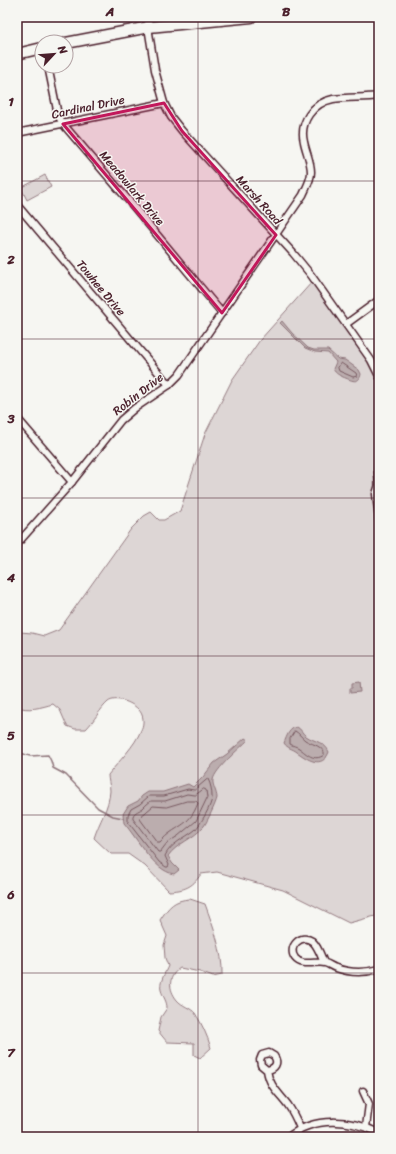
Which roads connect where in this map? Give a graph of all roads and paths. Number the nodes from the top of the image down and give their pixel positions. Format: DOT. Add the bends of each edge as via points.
graph roads {
  1 [pos="245,17"];
  2 [pos="148,22"];
  3 [pos="74,41"];
  4 [pos="34,50"];
  5 [pos="17,54"];
  6 [pos="50,74"];
  7 [pos="379,96"];
  8 [pos="164,103"];
  9 [pos="63,124"];
  10 [pos="17,133"];
  11 [pos="17,205"];
  12 [pos="276,235"];
  13 [pos="379,300"];
  14 [pos="222,313"];
  15 [pos="346,324"];
  16 [pos="379,376"];
  17 [pos="169,385"];
  18 [pos="17,418"];
  19 [pos="379,436"];
  20 [pos="72,482"];
  21 [pos="379,486"];
  22 [pos="378,508"];
  23 [pos="379,520"];
  24 [pos="17,544"];
  25 [pos="324,963"];
  26 [pos="379,969"];
  27 [pos="267,1070"];
  28 [pos="363,1091"];
  29 [pos="366,1127"];
  30 [pos="300,1128"];
  31 [pos="379,1133"];
  32 [pos="288,1137"];
  1 -- 2 [label="main road"];
  2 -- 3 [label="main road"];
  2 -- 8 [label="street, Marsh Road" via="155,70"];
  4 -- 5 [label="main road"];
  6 -- 9 [label="street, Meadowlark Drive" via="58,115"];
  7 -- 12 [label="street, Robin Drive" via="332,99 319,105 308,116 303,131 311,173 309,181 303,195"];
  8 -- 9 [label="street, Cardinal Drive"];
  8 -- 12 [label="street, Marsh Road" via="176,125"];
  9 -- 10 [label="street, Cardinal Drive"];
  9 -- 14 [label="street, Meadowlark Drive"];
  11 -- 17 [label="street, Towhee Drive"];
  12 -- 14 [label="street, Robin Drive"];
  12 -- 15 [label="street, Marsh Road" via="311,275"];
  13 -- 15 [label="street"];
  14 -- 17 [label="street, Robin Drive" via="179,375"];
  15 -- 16 [label="street, Marsh Road"];
  17 -- 20 [label="street, Robin Drive" via="121,420"];
  18 -- 20 [label="street"];
  19 -- 21 [label="street"];
  20 -- 24 [label="street, Robin Drive"];
  21 -- 22 [label="street" via="376,494"];
  22 -- 23 [label="street"];
  25 -- 25 [label="street" via="297,960 293,954 294,946 299,940 310,940"];
  25 -- 26 [label="street" via="355,972"];
  27 -- 30 [label="street" via="273,1088 290,1108"];
  28 -- 29 [label="street" via="369,1104"];
  29 -- 30 [label="street" via="331,1122"];
  29 -- 31 [label="street"];
  30 -- 32 [label="street"];
}
